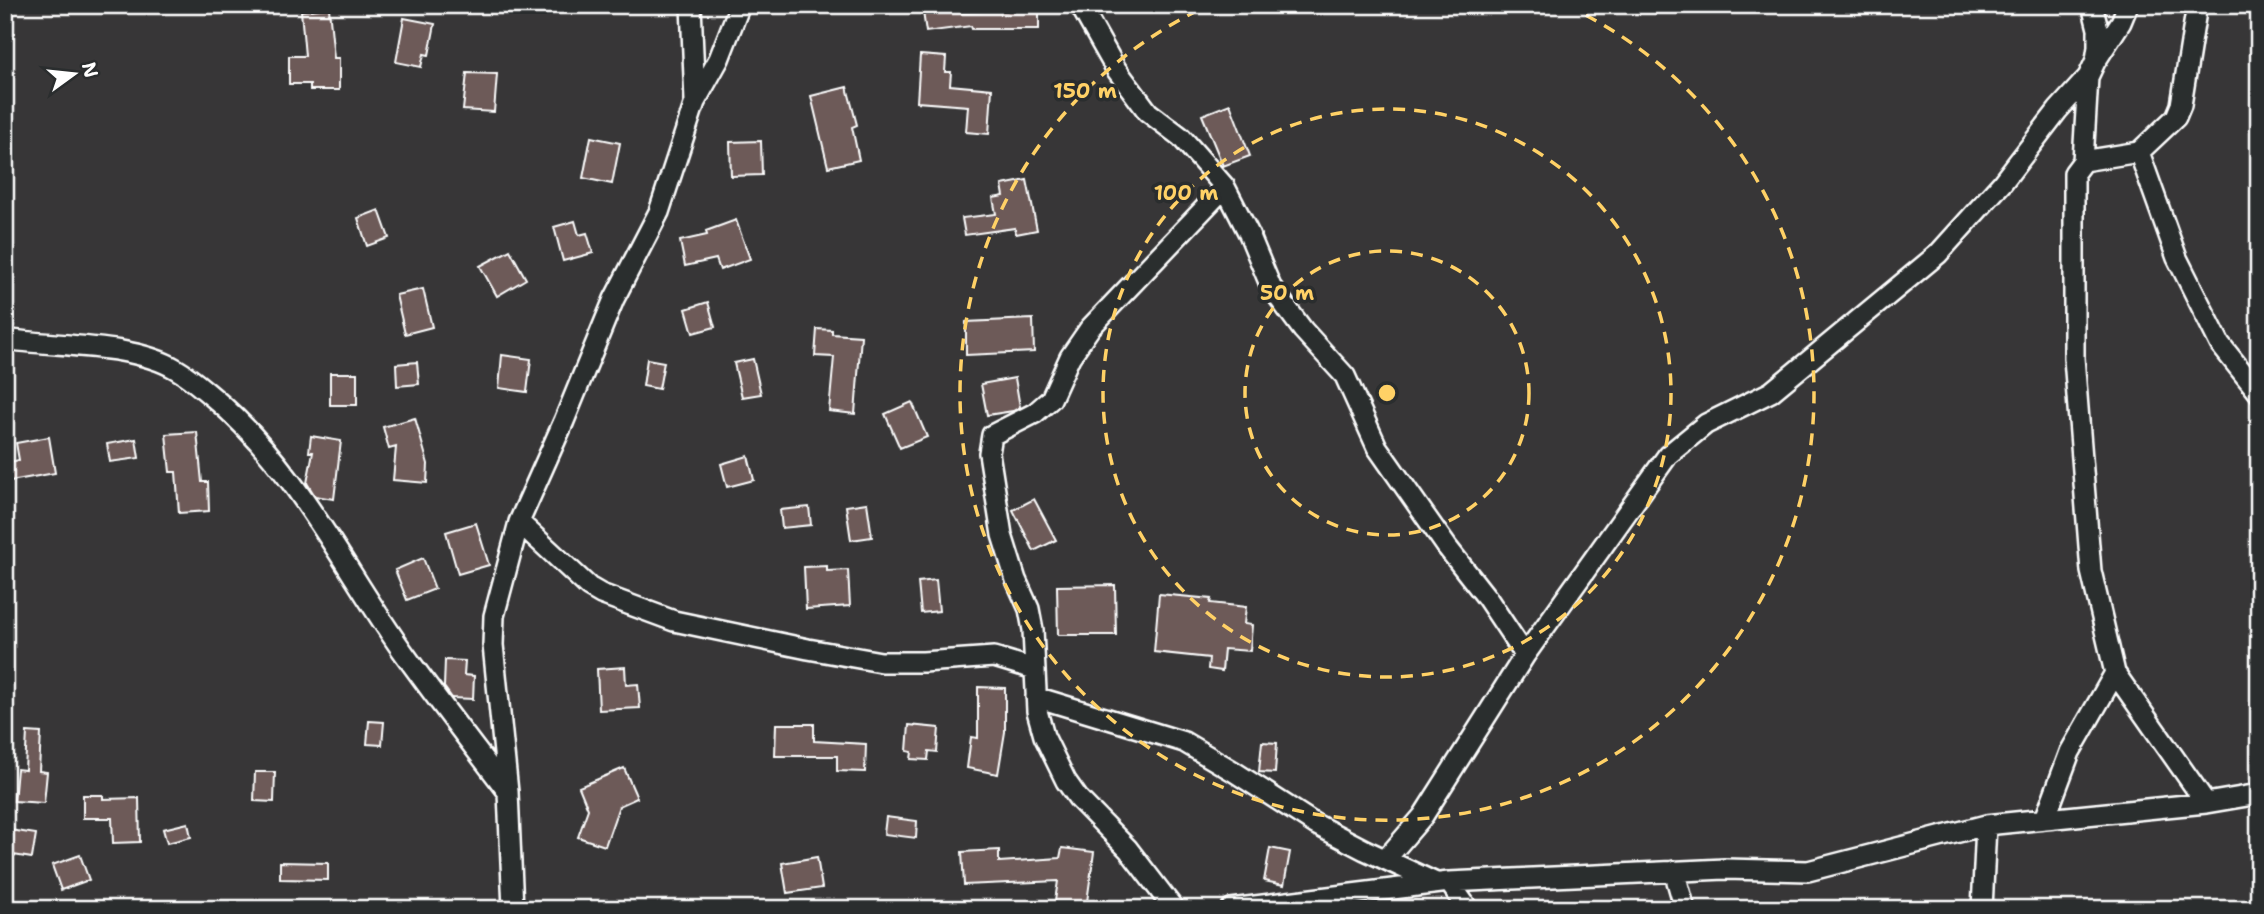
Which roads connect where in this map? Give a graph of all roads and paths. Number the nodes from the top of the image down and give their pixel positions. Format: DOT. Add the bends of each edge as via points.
graph roads {
  1 [pos="691,5"];
  2 [pos="740,5"];
  3 [pos="1080,5"];
  4 [pos="2092,5"];
  5 [pos="2128,5"];
  6 [pos="2197,5"];
  7 [pos="694,36"];
  8 [pos="719,59"];
  9 [pos="2092,68"];
  10 [pos="695,102"];
  11 [pos="2139,152"];
  12 [pos="2083,160"];
  13 [pos="1225,187"];
  14 [pos="5,338"];
  15 [pos="2259,393"];
  16 [pos="519,522"];
  17 [pos="1525,655"];
  18 [pos="1034,669"];
  19 [pos="2115,673"];
  20 [pos="1036,697"];
  21 [pos="508,792"];
  22 [pos="2259,794"];
  23 [pos="2206,803"];
  24 [pos="2045,819"];
  25 [pos="1986,825"];
  26 [pos="1386,859"];
  27 [pos="1674,871"];
  28 [pos="1443,882"];
  29 [pos="513,909"];
  30 [pos="1174,909"];
  31 [pos="1231,909"];
  32 [pos="1468,909"];
  33 [pos="1685,909"];
  34 [pos="1982,909"];
  1 -- 7 [label="street"];
  2 -- 8 [label="street"];
  3 -- 13 [label="street" via="1116,69 1148,112 1181,137"];
  4 -- 9 [label="street" via="2098,29"];
  5 -- 9 [label="street"];
  6 -- 11 [label="street" via="2179,111"];
  7 -- 8 [label="street"];
  7 -- 10 [label="street"];
  8 -- 10 [label="street"];
  9 -- 12 [label="street"];
  9 -- 17 [label="street" via="2003,183 1938,254 1772,392 1706,424 1668,455"];
  10 -- 16 [label="street" via="659,212 614,299"];
  11 -- 12 [label="street"];
  11 -- 15 [label="street" via="2177,258 2220,344"];
  12 -- 19 [label="street" via="2074,173 2074,358 2091,571"];
  13 -- 17 [label="street" via="1271,287 1345,376 1377,447"];
  13 -- 18 [label="street" via="1090,328 1070,357 1051,399 1035,413 992,435 989,453 1002,535 1029,609"];
  14 -- 21 [label="street" via="157,360 176,369 224,407 282,469 406,656"];
  16 -- 18 [label="street" via="589,587 674,621 881,662 994,657"];
  16 -- 21 [label="street" via="494,616"];
  17 -- 26 [label="street" via="1423,816"];
  18 -- 20 [label="street"];
  19 -- 23 [label="street"];
  19 -- 24 [label="street" via="2070,752"];
  20 -- 26 [label="street" via="1184,742 1315,824"];
  20 -- 30 [label="street" via="1044,736 1066,782 1128,849"];
  21 -- 29 [label="street"];
  22 -- 23 [label="street"];
  23 -- 24 [label="street"];
  24 -- 25 [label="street"];
  25 -- 27 [label="street" via="1808,871"];
  25 -- 34 [label="street"];
  26 -- 28 [label="street"];
  27 -- 28 [label="street"];
  27 -- 33 [label="street"];
  28 -- 31 [label="street"];
  28 -- 32 [label="street"];
}
